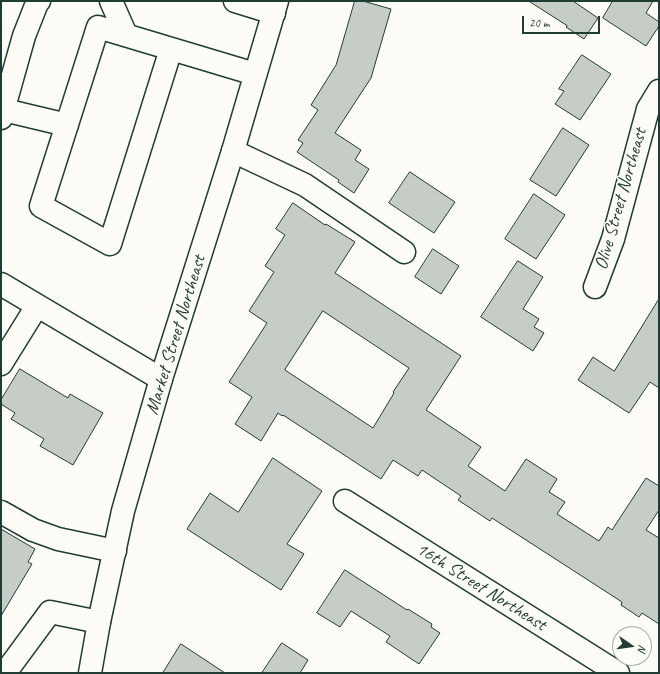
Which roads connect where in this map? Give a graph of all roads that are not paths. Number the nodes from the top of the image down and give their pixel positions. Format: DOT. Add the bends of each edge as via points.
graph roads {
  1 [pos="39,1"];
  2 [pos="110,1"];
  3 [pos="235,1"];
  4 [pos="275,7"];
  5 [pos="126,35"];
  6 [pos="171,49"];
  7 [pos="255,74"];
  8 [pos="659,91"];
  9 [pos="3,105"];
  10 [pos="67,124"];
  11 [pos="233,152"];
  12 [pos="404,252"];
  13 [pos="1,284"];
  14 [pos="595,288"];
  15 [pos="37,306"];
  16 [pos="1,364"];
  17 [pos="161,379"];
  18 [pos="345,501"];
  19 [pos="1,512"];
  20 [pos="115,550"];
  21 [pos="99,622"];
  22 [pos="5,673"];
  23 [pos="90,673"];
  24 [pos="618,673"];
  1 -- 9 [label="street" via="24,36"];
  2 -- 5 [label="street"];
  3 -- 4 [label="street"];
  4 -- 7 [label="street, Market Street Northeast"];
  5 -- 6 [label="street"];
  5 -- 10 [label="street" via="98,27"];
  6 -- 7 [label="street"];
  6 -- 10 [label="street" via="110,244 41,206"];
  7 -- 11 [label="street, Market Street Northeast"];
  8 -- 14 [label="street, Olive Street Northeast" via="648,109 613,239"];
  9 -- 10 [label="street"];
  11 -- 12 [label="street" via="305,186"];
  11 -- 17 [label="street, Market Street Northeast"];
  13 -- 15 [label="street"];
  15 -- 16 [label="street"];
  15 -- 17 [label="street"];
  17 -- 20 [label="street, Market Street Northeast" via="123,511"];
  18 -- 24 [label="street, 16th Street Northeast"];
  19 -- 20 [label="street" via="32,530 58,539"];
  20 -- 21 [label="street, Market Street Northeast"];
  21 -- 22 [label="street" via="50,612"];
  21 -- 23 [label="street, Market Street Northeast"];
}
